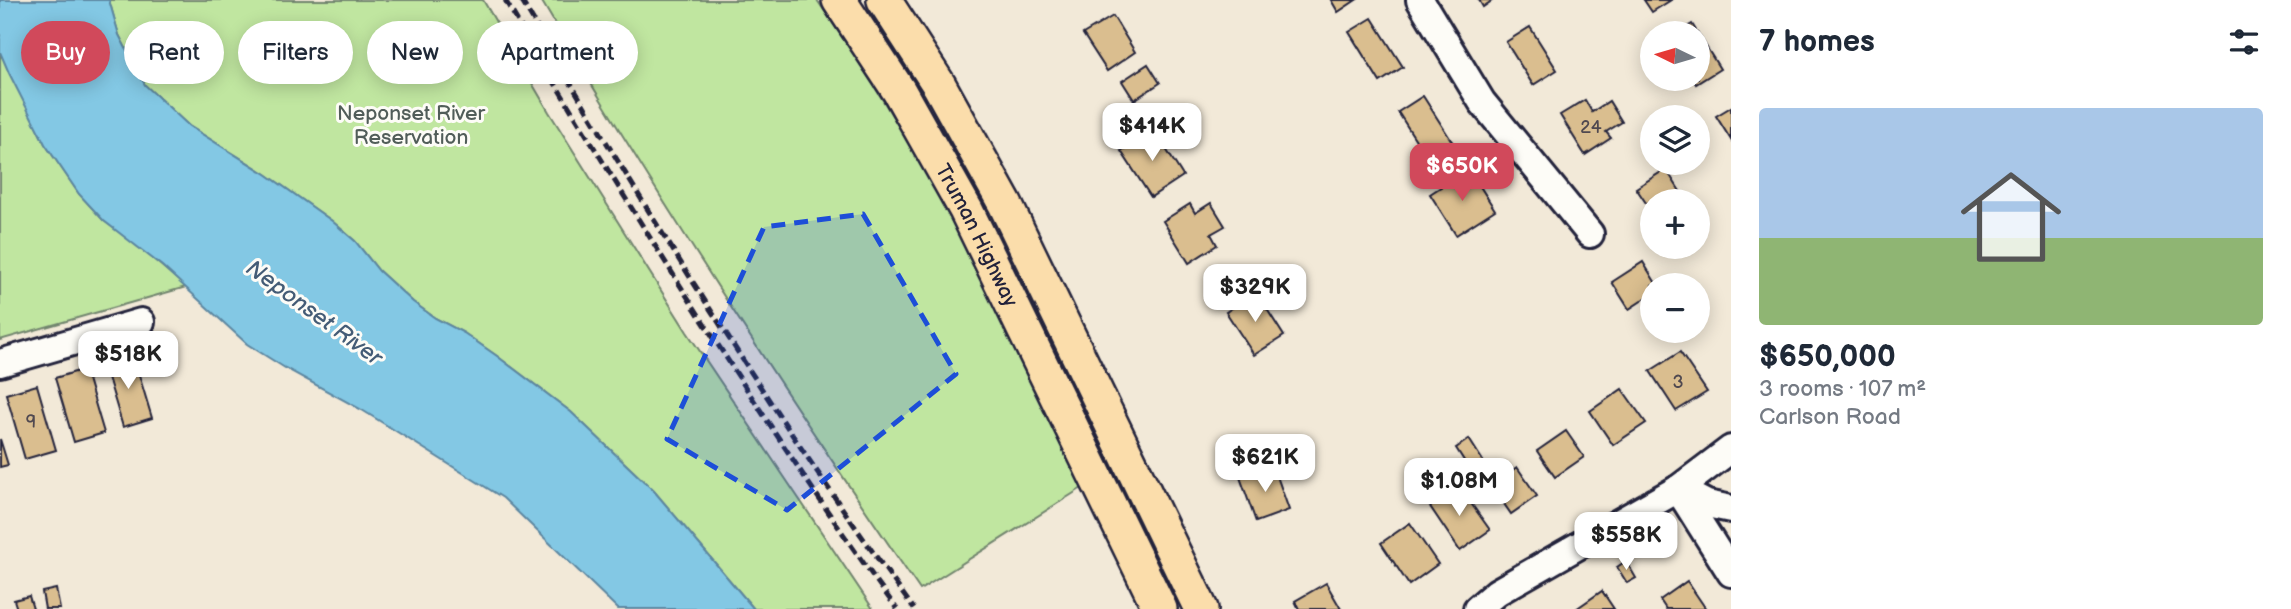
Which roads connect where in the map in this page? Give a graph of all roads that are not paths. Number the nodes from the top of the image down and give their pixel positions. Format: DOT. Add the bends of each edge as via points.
graph roads {
  1 [pos="839,0"];
  2 [pos="884,0"];
  3 [pos="1420,0"];
  4 [pos="1590,234"];
  5 [pos="141,322"];
  6 [pos="0,363"];
  7 [pos="1731,449"];
  8 [pos="1678,489"];
  9 [pos="1731,509"];
  10 [pos="1731,573"];
  11 [pos="1160,609"];
  12 [pos="1201,609"];
  13 [pos="1477,609"];
  1 -- 11 [label="main road, Truman Highway" via="950,179"];
  2 -- 12 [label="main road, Truman Highway" via="984,164"];
  3 -- 4 [label="street" via="1482,102"];
  5 -- 6 [label="street"];
  7 -- 8 [label="street"];
  8 -- 9 [label="street" via="1707,504"];
  8 -- 10 [label="street"];
  8 -- 13 [label="street" via="1497,592"];
}
